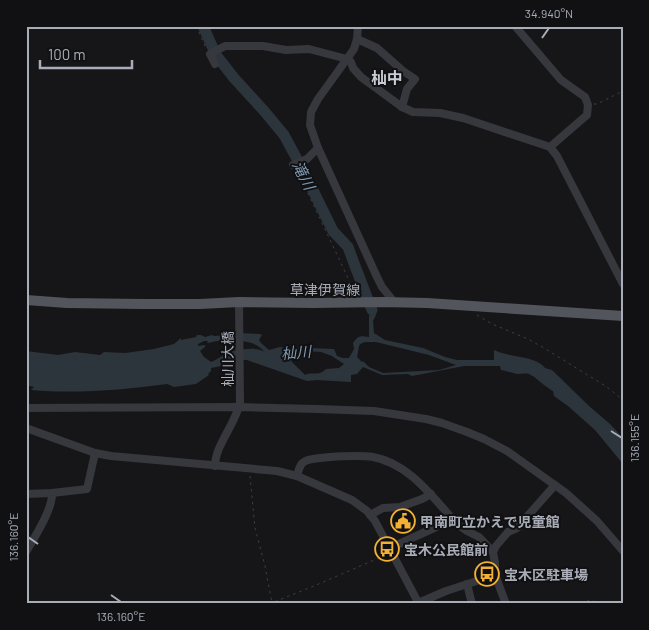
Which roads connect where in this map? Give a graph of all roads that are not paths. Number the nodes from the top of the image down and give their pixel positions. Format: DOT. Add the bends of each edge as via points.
graph roads {
  1 [pos="358,26"];
  2 [pos="515,26"];
  3 [pos="357,39"];
  4 [pos="347,59"];
  5 [pos="215,64"];
  6 [pos="402,107"];
  7 [pos="550,147"];
  8 [pos="318,148"];
  9 [pos="294,165"];
  10 [pos="623,284"];
  11 [pos="26,300"];
  12 [pos="239,302"];
  13 [pos="395,303"];
  14 [pos="623,316"];
  15 [pos="239,405"];
  16 [pos="26,408"];
  17 [pos="26,428"];
  18 [pos="95,453"];
  19 [pos="215,466"];
  20 [pos="297,476"];
  21 [pos="555,485"];
  22 [pos="52,493"];
  23 [pos="26,494"];
  24 [pos="431,494"];
  25 [pos="370,515"];
  26 [pos="450,519"];
  27 [pos="391,550"];
  28 [pos="623,551"];
  29 [pos="26,552"];
  30 [pos="493,552"];
  31 [pos="495,575"];
  32 [pos="466,584"];
  33 [pos="418,603"];
  34 [pos="472,604"];
  35 [pos="506,604"];
  1 -- 3 [label="street"];
  2 -- 7 [label="street" via="561,80 585,97 588,105 587,115"];
  3 -- 4 [label="street"];
  3 -- 6 [label="street" via="377,48 415,80 407,89"];
  4 -- 5 [label="street" via="309,49 222,47 211,54"];
  4 -- 6 [label="street" via="361,77"];
  4 -- 8 [label="street" via="311,112 310,125"];
  6 -- 7 [label="street" via="413,112 463,118"];
  7 -- 10 [label="street"];
  8 -- 9 [label="street"];
  8 -- 13 [label="street" via="377,277"];
  11 -- 12 [label="main road, 草津伊賀線" via="142,304"];
  12 -- 13 [label="main road, 草津伊賀線"];
  12 -- 15 [label="street, 杣川大橋"];
  13 -- 14 [label="main road, 草津伊賀線"];
  15 -- 16 [label="street"];
  15 -- 19 [label="street" via="215,458"];
  15 -- 21 [label="street" via="397,414 442,423 507,451"];
  17 -- 18 [label="street"];
  18 -- 19 [label="street"];
  18 -- 22 [label="street" via="87,489"];
  19 -- 20 [label="street" via="277,471"];
  20 -- 24 [label="street" via="304,461 346,456 372,457 394,464"];
  20 -- 25 [label="street" via="352,500"];
  21 -- 28 [label="street" via="597,521"];
  21 -- 30 [label="street" via="517,528 508,532"];
  22 -- 23 [label="street"];
  22 -- 29 [label="street" via="49,509"];
  24 -- 25 [label="street"];
  24 -- 26 [label="street"];
  25 -- 27 [label="street"];
  26 -- 27 [label="street"];
  26 -- 30 [label="street" via="479,537"];
  27 -- 33 [label="street"];
  30 -- 31 [label="street"];
  31 -- 32 [label="street"];
  31 -- 35 [label="street"];
  32 -- 33 [label="street"];
  32 -- 34 [label="street"];
}
